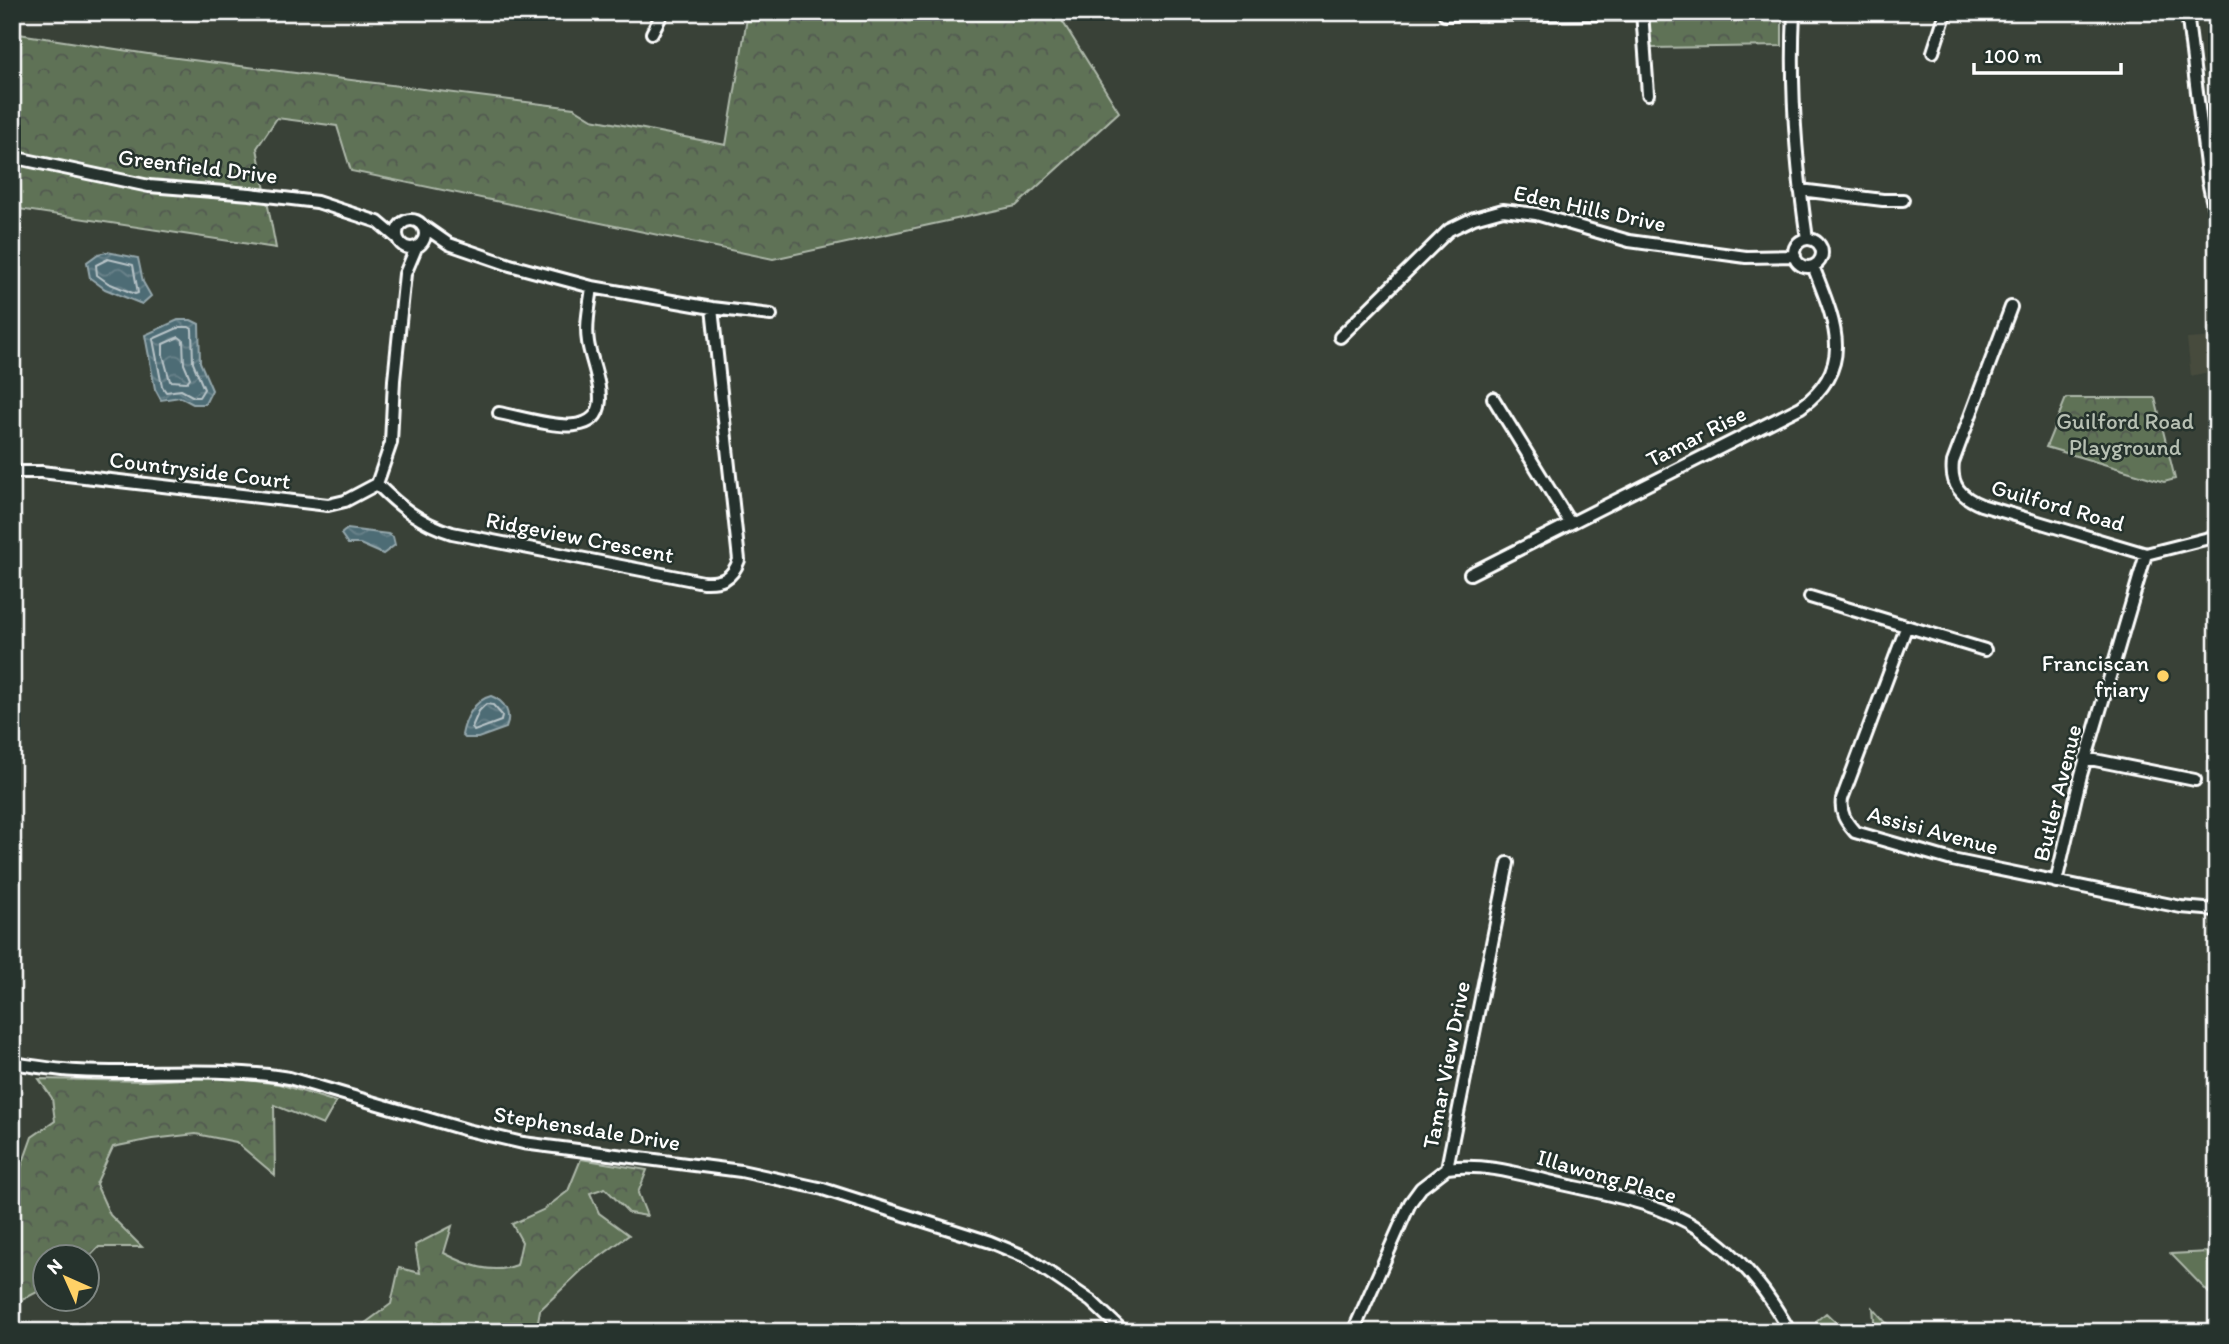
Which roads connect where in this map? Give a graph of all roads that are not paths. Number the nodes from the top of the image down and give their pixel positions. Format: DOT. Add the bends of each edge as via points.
graph roads {
  1 [pos="663,12"];
  2 [pos="1794,12"];
  3 [pos="1946,12"];
  4 [pos="2187,12"];
  5 [pos="1642,13"];
  6 [pos="1445,15"];
  7 [pos="652,33"];
  8 [pos="1933,52"];
  9 [pos="1648,94"];
  10 [pos="12,157"];
  11 [pos="1800,190"];
  12 [pos="1903,200"];
  13 [pos="407,220"];
  14 [pos="378,222"];
  15 [pos="2217,223"];
  16 [pos="423,226"];
  17 [pos="1807,239"];
  18 [pos="397,240"];
  19 [pos="449,244"];
  20 [pos="418,247"];
  21 [pos="1795,256"];
  22 [pos="1814,266"];
  23 [pos="405,274"];
  24 [pos="592,288"];
  25 [pos="2011,307"];
  26 [pos="712,309"];
  27 [pos="771,315"];
  28 [pos="1340,337"];
  29 [pos="1493,398"];
  30 [pos="499,413"];
  31 [pos="13,472"];
  32 [pos="377,484"];
  33 [pos="1570,523"];
  34 [pos="2217,536"];
  35 [pos="2146,554"];
  36 [pos="1470,574"];
  37 [pos="1810,597"];
  38 [pos="1906,628"];
  39 [pos="1985,650"];
  40 [pos="2085,758"];
  41 [pos="2195,780"];
  42 [pos="1507,863"];
  43 [pos="2056,882"];
  44 [pos="2217,910"];
  45 [pos="12,1063"];
  46 [pos="1447,1168"];
  47 [pos="1124,1332"];
  48 [pos="1353,1332"];
  49 [pos="1790,1332"];
  1 -- 7 [label="street"];
  2 -- 11 [label="street" via="1793,104"];
  3 -- 8 [label="street"];
  4 -- 15 [label="street"];
  5 -- 6 [label="street"];
  5 -- 9 [label="street"];
  10 -- 14 [label="street, Greenfield Drive" via="149,186 317,202"];
  11 -- 12 [label="street"];
  11 -- 17 [label="street"];
  13 -- 14 [label="street, Greenfield Drive"];
  13 -- 16 [label="street"];
  13 -- 18 [label="street" via="399,225"];
  14 -- 18 [label="street, Greenfield Drive"];
  16 -- 19 [label="street"];
  16 -- 20 [label="street" via="425,235"];
  17 -- 21 [label="street" via="1797,245"];
  17 -- 22 [label="street" via="1819,244 1822,252"];
  18 -- 20 [label="street" via="404,248"];
  18 -- 23 [label="street"];
  19 -- 20 [label="street"];
  19 -- 24 [label="street"];
  20 -- 23 [label="street"];
  21 -- 22 [label="street" via="1800,264"];
  21 -- 28 [label="street, Eden Hills Drive" via="1746,257 1629,240 1503,210 1450,230"];
  22 -- 33 [label="street, Tamar Rise" via="1837,340 1837,359 1815,397"];
  23 -- 32 [label="street" via="391,443"];
  24 -- 26 [label="street"];
  24 -- 30 [label="street" via="588,343 601,399 593,416 576,425"];
  25 -- 35 [label="street, Guilford Road" via="1953,462 1954,482 1966,499 1981,505"];
  26 -- 27 [label="street"];
  26 -- 32 [label="street, Ridgeview Crescent" via="739,561 727,580 703,582 452,533 403,510"];
  29 -- 33 [label="street"];
  31 -- 32 [label="street, Countryside Court" via="327,505"];
  33 -- 36 [label="street, Tamar Rise"];
  34 -- 35 [label="street, Guilford Road"];
  35 -- 40 [label="street, Butler Avenue"];
  37 -- 38 [label="street"];
  38 -- 39 [label="street"];
  38 -- 43 [label="street, Assisi Avenue" via="1842,799 1840,810 1846,823 1867,837"];
  40 -- 41 [label="street"];
  40 -- 43 [label="street, Butler Avenue"];
  42 -- 46 [label="street, Tamar View Drive"];
  43 -- 44 [label="street, Assisi Avenue" via="2181,908"];
  45 -- 47 [label="street, Stephensdale Drive" via="78,1071 263,1073 523,1143 797,1182 1026,1257 1091,1301"];
  46 -- 48 [label="street, Tamar View Drive" via="1410,1203"];
  46 -- 49 [label="street, Illawong Place" via="1491,1167 1678,1217 1735,1259 1769,1297"];
}
